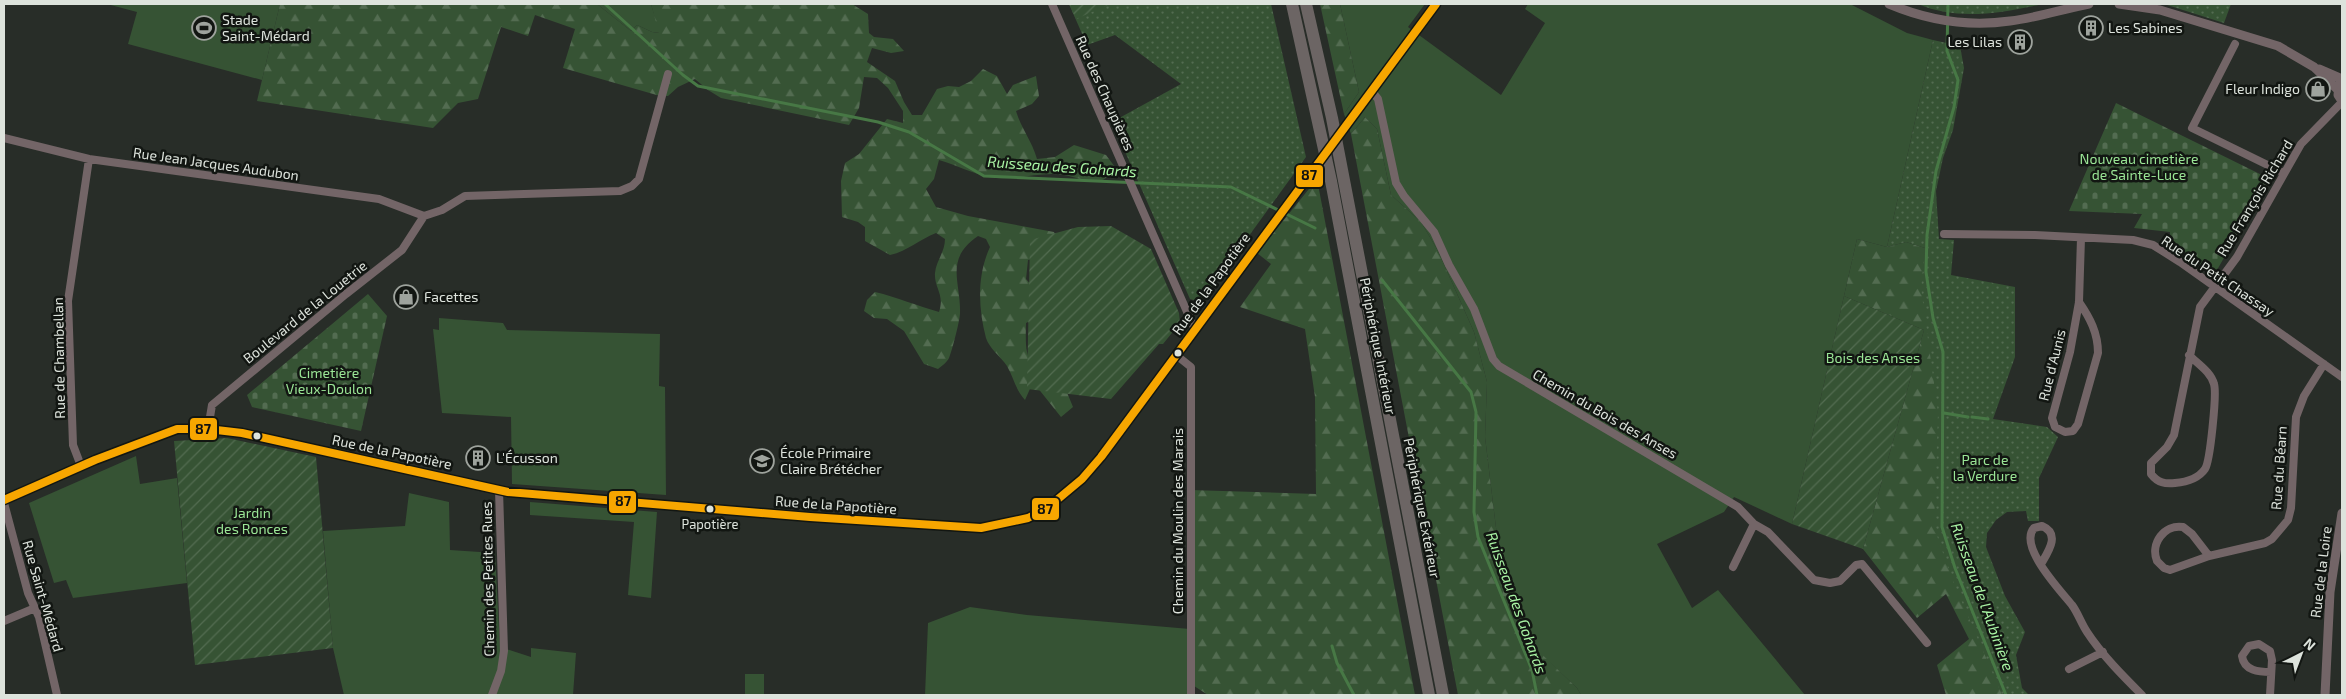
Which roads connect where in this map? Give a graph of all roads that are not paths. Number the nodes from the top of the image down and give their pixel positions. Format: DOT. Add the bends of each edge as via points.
graph roads {
  1 [pos="1052,4"];
  2 [pos="1292,4"];
  3 [pos="1306,4"];
  4 [pos="1436,4"];
  5 [pos="1889,4"];
  6 [pos="2089,4"];
  7 [pos="2119,4"];
  8 [pos="2234,44"];
  9 [pos="2314,67"];
  10 [pos="668,74"];
  11 [pos="2342,80"];
  12 [pos="1371,90"];
  13 [pos="2338,90"];
  14 [pos="2342,102"];
  15 [pos="4,138"];
  16 [pos="89,159"];
  17 [pos="2284,173"];
  18 [pos="424,216"];
  19 [pos="1944,234"];
  20 [pos="2081,238"];
  21 [pos="2214,287"];
  22 [pos="2079,302"];
  23 [pos="1195,330"];
  24 [pos="1176,355"];
  25 [pos="2189,355"];
  26 [pos="2324,364"];
  27 [pos="2342,377"];
  28 [pos="208,429"];
  29 [pos="81,466"];
  30 [pos="499,490"];
  31 [pos="4,502"];
  32 [pos="2342,513"];
  33 [pos="1754,524"];
  34 [pos="2209,556"];
  35 [pos="2041,564"];
  36 [pos="1733,567"];
  37 [pos="35,608"];
  38 [pos="4,621"];
  39 [pos="1926,643"];
  40 [pos="2103,652"];
  41 [pos="2070,669"];
  42 [pos="2271,672"];
  43 [pos="57,695"];
  44 [pos="492,695"];
  45 [pos="1191,695"];
  46 [pos="1429,695"];
  47 [pos="1443,695"];
  48 [pos="2142,695"];
  49 [pos="2270,695"];
  50 [pos="2325,695"];
  1 -- 23 [label="street, Rue des Chaupières"];
  2 -- 46 [label="highway, Périphérique Intérieur" via="1331,181"];
  3 -- 47 [label="highway, Périphérique Extérieur" via="1332,118"];
  4 -- 12 [label="street, Rue de la Papotière"];
  5 -- 6 [label="street" via="1947,22 2010,21"];
  7 -- 9 [label="street" via="2160,10 2278,46"];
  8 -- 17 [label="street" via="2192,128"];
  9 -- 11 [label="street"];
  9 -- 13 [label="street"];
  10 -- 18 [label="street" via="639,179 632,186 620,191 465,196"];
  11 -- 13 [label="street"];
  12 -- 23 [label="street, Rue de la Papotière"];
  12 -- 33 [label="street, Chemin du Bois des Anses" via="1378,99 1396,182 1434,232 1474,309 1493,359 1514,376 1738,508"];
  13 -- 14 [label="street"];
  14 -- 17 [label="street, Rue François Richard" via="2300,144"];
  15 -- 16 [label="street, Rue Jean Jacques Audubon"];
  16 -- 18 [label="street, Rue Jean Jacques Audubon" via="378,199"];
  16 -- 29 [label="street, Rue de Chambellan" via="68,302 72,445"];
  17 -- 21 [label="street, Rue François Richard" via="2237,257"];
  18 -- 28 [label="street, Boulevard de la Louetrie" via="402,250 212,405"];
  19 -- 20 [label="street, Rue du Petit Chassay"];
  20 -- 21 [label="street, Rue du Petit Chassay" via="2133,240 2153,245"];
  20 -- 22 [label="street, Rue d'Aunis"];
  21 -- 25 [label="street, Rue François Richard" via="2200,307"];
  21 -- 26 [label="street, Rue du Petit Chassay"];
  22 -- 22 [label="street, Rue d'Aunis" via="2092,323 2098,353 2078,424 2073,431 2065,432 2055,427 2052,418 2070,352"];
  23 -- 24 [label="street, Rue de la Papotière"];
  24 -- 30 [label="street, Rue de la Papotière" via="1082,479 1046,509 1028,518 1003,524 980,528 810,517"];
  24 -- 45 [label="street, Chemin du Moulin des Marais" via="1191,367"];
  25 -- 25 [label="street, Rue François Richard" via="2208,372 2214,384 2208,463 2195,479 2166,484 2151,474 2151,463 2174,435"];
  26 -- 27 [label="street, Rue du Petit Chassay"];
  26 -- 34 [label="street, Rue du Béarn" via="2304,396 2296,417 2288,520 2278,534 2265,543"];
  28 -- 29 [label="street, Rue de la Papotière" via="177,429"];
  28 -- 30 [label="street, Rue de la Papotière" via="242,433"];
  29 -- 31 [label="street, Rue de la Papotière"];
  30 -- 44 [label="street, Chemin des Petites Rues" via="504,651"];
  31 -- 37 [label="street, Rue Saint-Médard" via="28,593"];
  32 -- 50 [label="street, Rue de la Loire" via="2330,592"];
  33 -- 36 [label="street"];
  33 -- 39 [label="street, Chemin du Bois des Anses" via="1768,532 1814,580 1840,582 1856,565 1862,564"];
  34 -- 34 [label="street, Rue du Béarn" via="2192,534 2182,527 2168,529 2155,546 2157,561 2167,569 2176,569"];
  35 -- 35 [label="street" via="2030,537 2034,528 2042,526 2049,530 2052,539 2051,548"];
  35 -- 40 [label="street"];
  37 -- 38 [label="street"];
  37 -- 43 [label="street, Rue Saint-Médard"];
  40 -- 41 [label="street"];
  40 -- 48 [label="street"];
  42 -- 42 [label="street" via="2272,655 2266,647 2255,644 2243,652 2242,658 2248,667"];
  42 -- 49 [label="street"];
}
